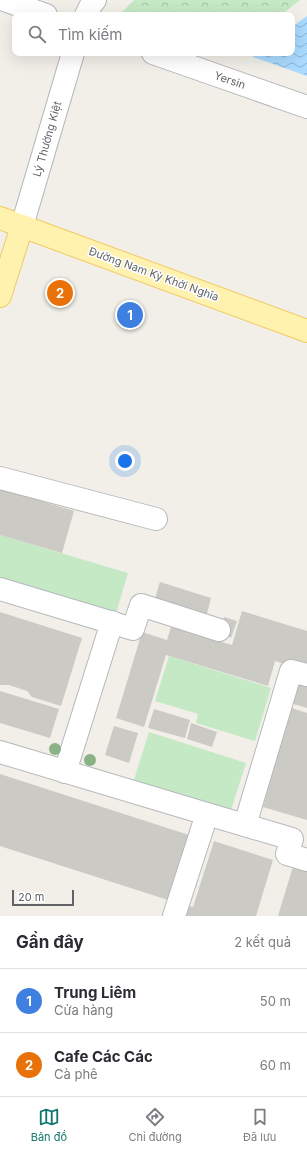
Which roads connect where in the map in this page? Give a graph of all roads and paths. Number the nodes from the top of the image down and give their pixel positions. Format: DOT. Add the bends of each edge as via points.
graph roads {
  1 [pos="4,0"];
  2 [pos="95,0"];
  3 [pos="38,12"];
  4 [pos="88,12"];
  5 [pos="72,56"];
  6 [pos="162,56"];
  7 [pos="307,107"];
  8 [pos="0,218"];
  9 [pos="22,226"];
  10 [pos="0,296"];
  11 [pos="307,331"];
  12 [pos="0,478"];
  13 [pos="156,519"];
  14 [pos="0,589"];
  15 [pos="112,622"];
  16 [pos="219,630"];
  17 [pos="307,675"];
  18 [pos="0,752"];
  19 [pos="65,772"];
  20 [pos="207,814"];
  21 [pos="245,825"];
  22 [pos="307,860"];
  23 [pos="174,916"];
  1 -- 3 [label="street"];
  2 -- 4 [label="street"];
  5 -- 9 [label="street, Lý Thường Kiệt"];
  6 -- 7 [label="street, Yersin"];
  8 -- 9 [label="main road, Đường Nam Kỳ Khởi Nghĩa"];
  9 -- 10 [label="main road"];
  9 -- 11 [label="main road, Đường Nam Kỳ Khởi Nghĩa"];
  12 -- 13 [label="street"];
  14 -- 15 [label="street"];
  15 -- 16 [label="street" via="133,629 140,605"];
  15 -- 19 [label="street"];
  17 -- 21 [label="street" via="292,670"];
  18 -- 19 [label="street"];
  19 -- 20 [label="street"];
  20 -- 21 [label="street"];
  20 -- 23 [label="street"];
  21 -- 22 [label="street" via="292,839 287,854"];
}
